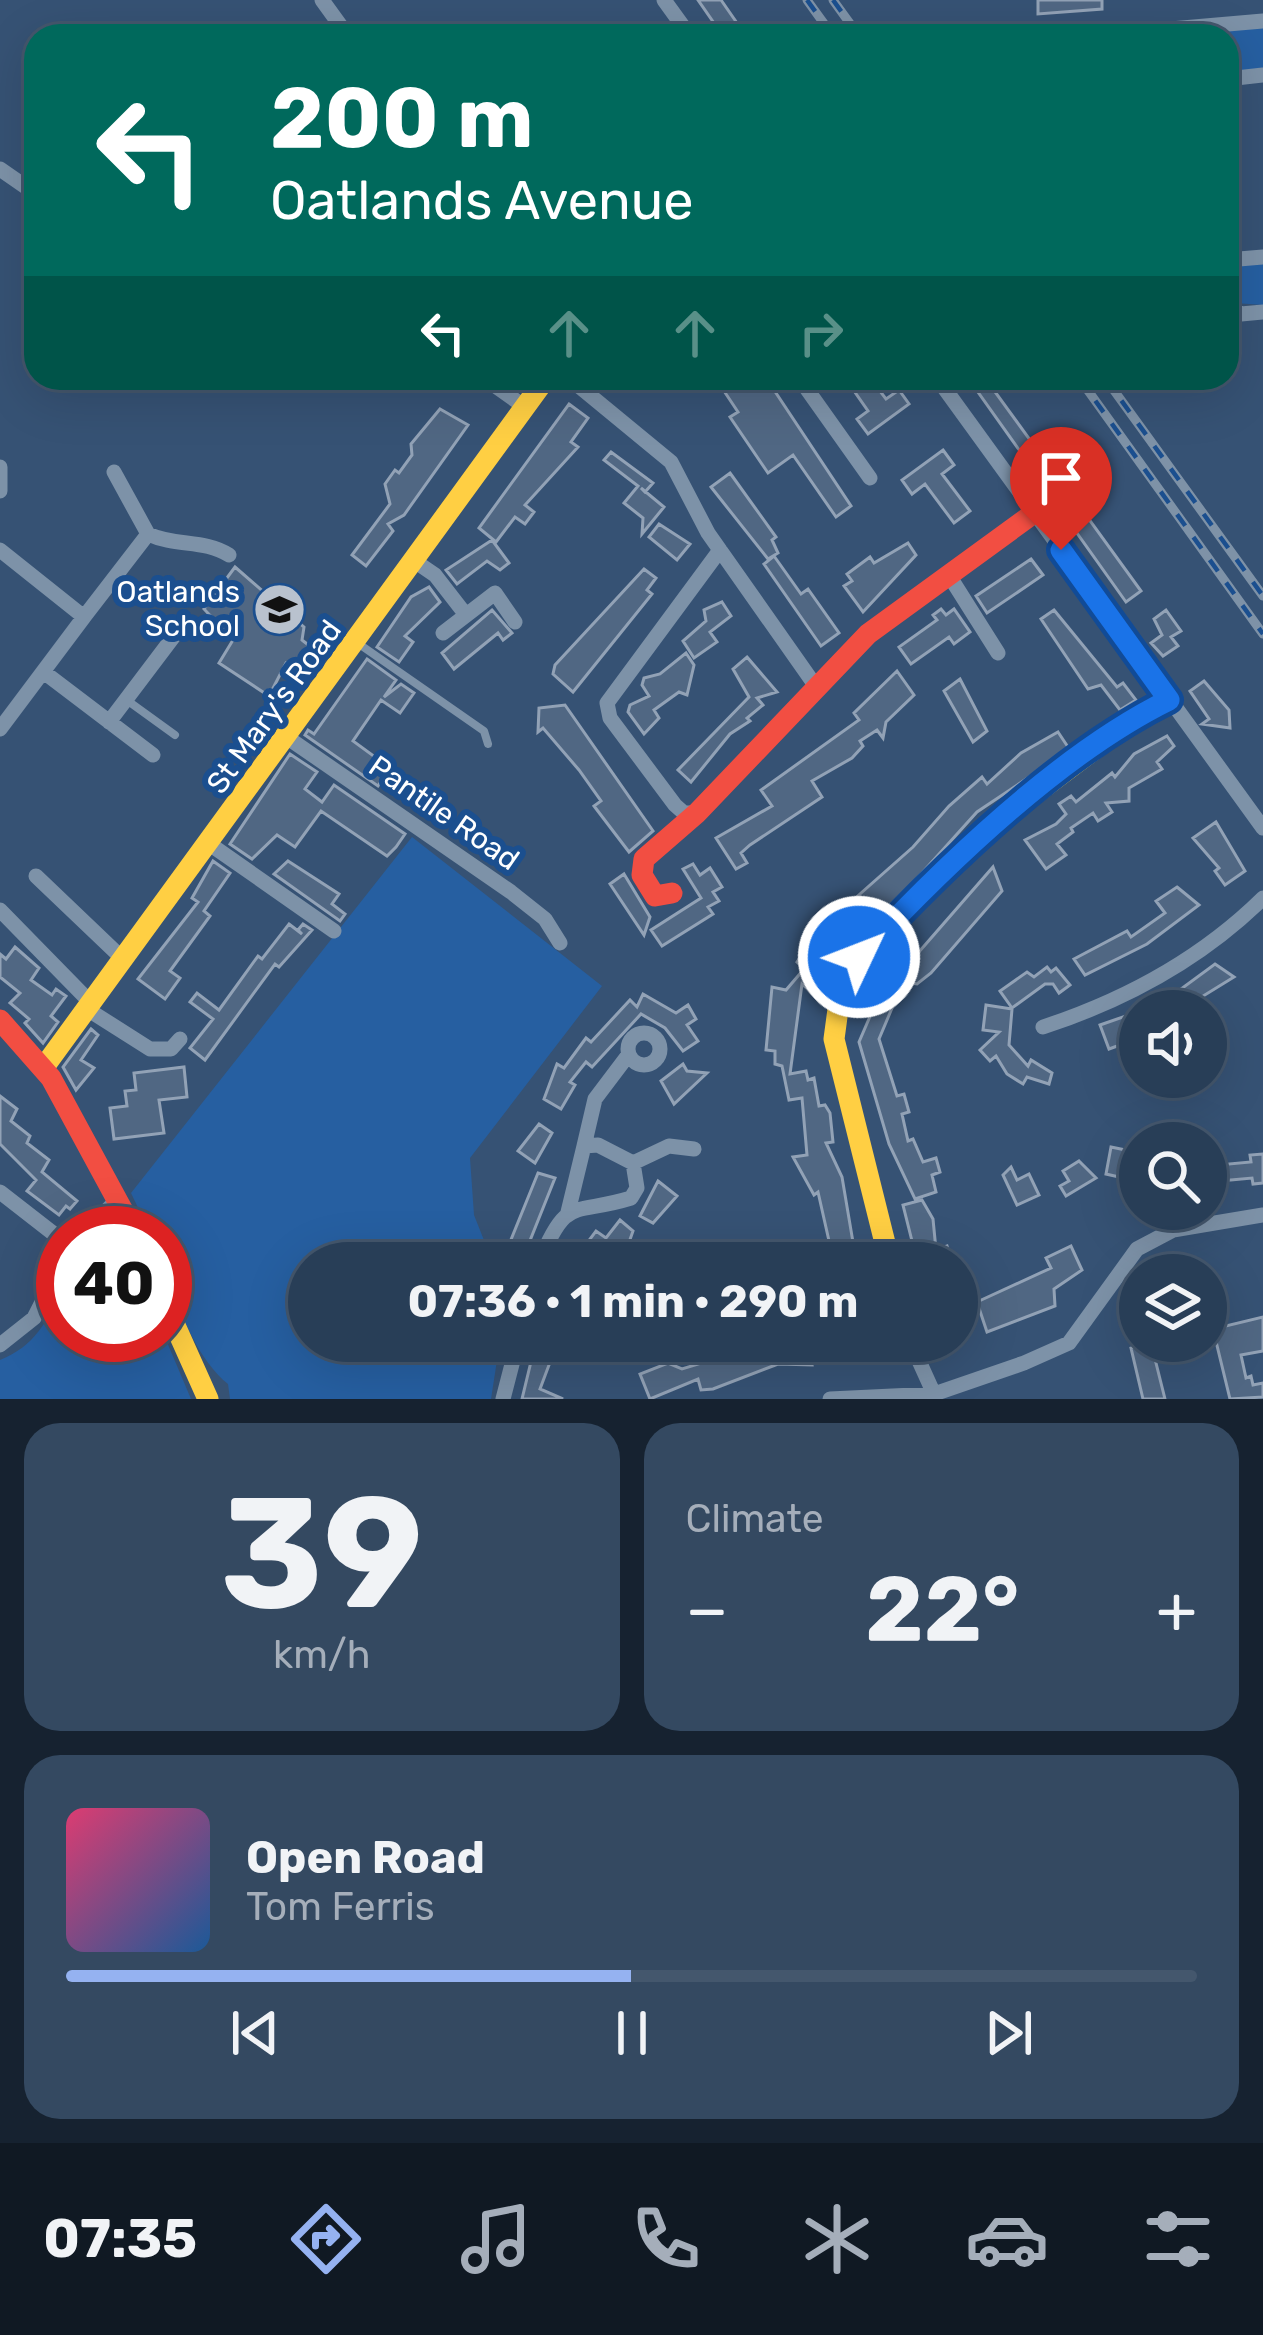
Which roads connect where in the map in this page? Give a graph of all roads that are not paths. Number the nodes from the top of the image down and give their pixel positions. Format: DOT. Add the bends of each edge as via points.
graph roads {
  1 [pos="1263,20"];
  2 [pos="1220,24"];
  3 [pos="501,390"];
  4 [pos="537,390"];
  5 [pos="583,390"];
  6 [pos="808,390"];
  7 [pos="946,390"];
  8 [pos="525,407"];
  9 [pos="0,467"];
  10 [pos="114,472"];
  11 [pos="870,478"];
  12 [pos="0,490"];
  13 [pos="1034,513"];
  14 [pos="148,534"];
  15 [pos="0,550"];
  16 [pos="720,550"];
  17 [pos="230,555"];
  18 [pos="416,562"];
  19 [pos="950,577"];
  20 [pos="466,614"];
  21 [pos="84,617"];
  22 [pos="515,622"];
  23 [pos="443,634"];
  24 [pos="174,636"];
  25 [pos="357,643"];
  26 [pos="998,653"];
  27 [pos="45,673"];
  28 [pos="817,688"];
  29 [pos="126,699"];
  30 [pos="1169,700"];
  31 [pos="109,722"];
  32 [pos="0,729"];
  33 [pos="175,735"];
  34 [pos="288,738"];
  35 [pos="488,744"];
  36 [pos="153,755"];
  37 [pos="697,812"];
  38 [pos="1263,828"];
  39 [pos="211,844"];
  40 [pos="36,876"];
  41 [pos="672,893"];
  42 [pos="1263,898"];
  43 [pos="0,910"];
  44 [pos="334,931"];
  45 [pos="560,943"];
  46 [pos="124,960"];
  47 [pos="89,1006"];
  48 [pos="0,1020"];
  49 [pos="1043,1027"];
  50 [pos="180,1039"];
  51 [pos="629,1054"];
  52 [pos="44,1067"];
  53 [pos="584,1146"];
  54 [pos="694,1149"];
  55 [pos="633,1163"];
  56 [pos="0,1192"];
  57 [pos="118,1199"];
  58 [pos="111,1206"];
  59 [pos="122,1206"];
  60 [pos="567,1215"];
  61 [pos="1263,1215"];
  62 [pos="36,1220"];
  63 [pos="551,1242"];
  64 [pos="885,1242"];
  65 [pos="36,1314"];
  66 [pos="0,1345"];
  67 [pos="191,1362"];
  68 [pos="513,1362"];
  69 [pos="920,1362"];
  70 [pos="934,1394"];
  71 [pos="208,1399"];
  72 [pos="503,1399"];
  73 [pos="830,1399"];
  1 -- 2 [label="street"];
  3 -- 8 [label="street"];
  4 -- 8 [label="street, St Mary's Road"];
  5 -- 16 [label="street" via="670,462"];
  6 -- 11 [label="street"];
  7 -- 13 [label="street"];
  8 -- 18 [label="street, St Mary's Road"];
  9 -- 12 [label="street"];
  10 -- 14 [label="street"];
  13 -- 19 [label="street"];
  13 -- 30 [label="street"];
  14 -- 17 [label="street" via="210,543"];
  14 -- 21 [label="street"];
  15 -- 21 [label="street"];
  16 -- 28 [label="street"];
  16 -- 37 [label="street" via="607,703 675,805"];
  18 -- 20 [label="street"];
  18 -- 25 [label="street, St Mary's Road"];
  19 -- 26 [label="street"];
  19 -- 28 [label="street" via="868,634"];
  20 -- 22 [label="street" via="495,593"];
  20 -- 23 [label="street"];
  21 -- 27 [label="street"];
  24 -- 29 [label="street"];
  25 -- 34 [label="street, St Mary's Road"];
  25 -- 35 [label="lane" via="484,731"];
  27 -- 31 [label="street"];
  27 -- 32 [label="street"];
  28 -- 37 [label="street"];
  29 -- 31 [label="street"];
  29 -- 33 [label="lane"];
  30 -- 38 [label="street"];
  30 -- 64 [label="street" via="990,827 878,937 841,987 834,1040"];
  31 -- 36 [label="street"];
  34 -- 39 [label="street, St Mary's Road"];
  34 -- 45 [label="street, Pantile Road" via="512,892"];
  37 -- 41 [label="street" via="644,859 655,896"];
  39 -- 44 [label="street"];
  39 -- 46 [label="street, St Mary's Road"];
  40 -- 46 [label="street"];
  42 -- 49 [label="street" via="1154,980"];
  43 -- 47 [label="street"];
  46 -- 47 [label="street, St Mary's Road"];
  47 -- 50 [label="street" via="150,1049 171,1049"];
  47 -- 52 [label="street, St Mary's Road"];
  48 -- 52 [label="street"];
  51 -- 53 [label="street" via="595,1099"];
  52 -- 57 [label="street"];
  53 -- 55 [label="street"];
  53 -- 60 [label="street"];
  54 -- 55 [label="street" via="668,1146"];
  55 -- 60 [label="street" via="631,1198"];
  56 -- 62 [label="street"];
  57 -- 58 [label="street"];
  57 -- 59 [label="street"];
  60 -- 63 [label="street"];
  61 -- 70 [label="street" via="1173,1230 1137,1249 1070,1343"];
  65 -- 66 [label="street"];
  67 -- 71 [label="street"];
  68 -- 72 [label="street"];
  69 -- 70 [label="street"];
  70 -- 73 [label="street"];
}
